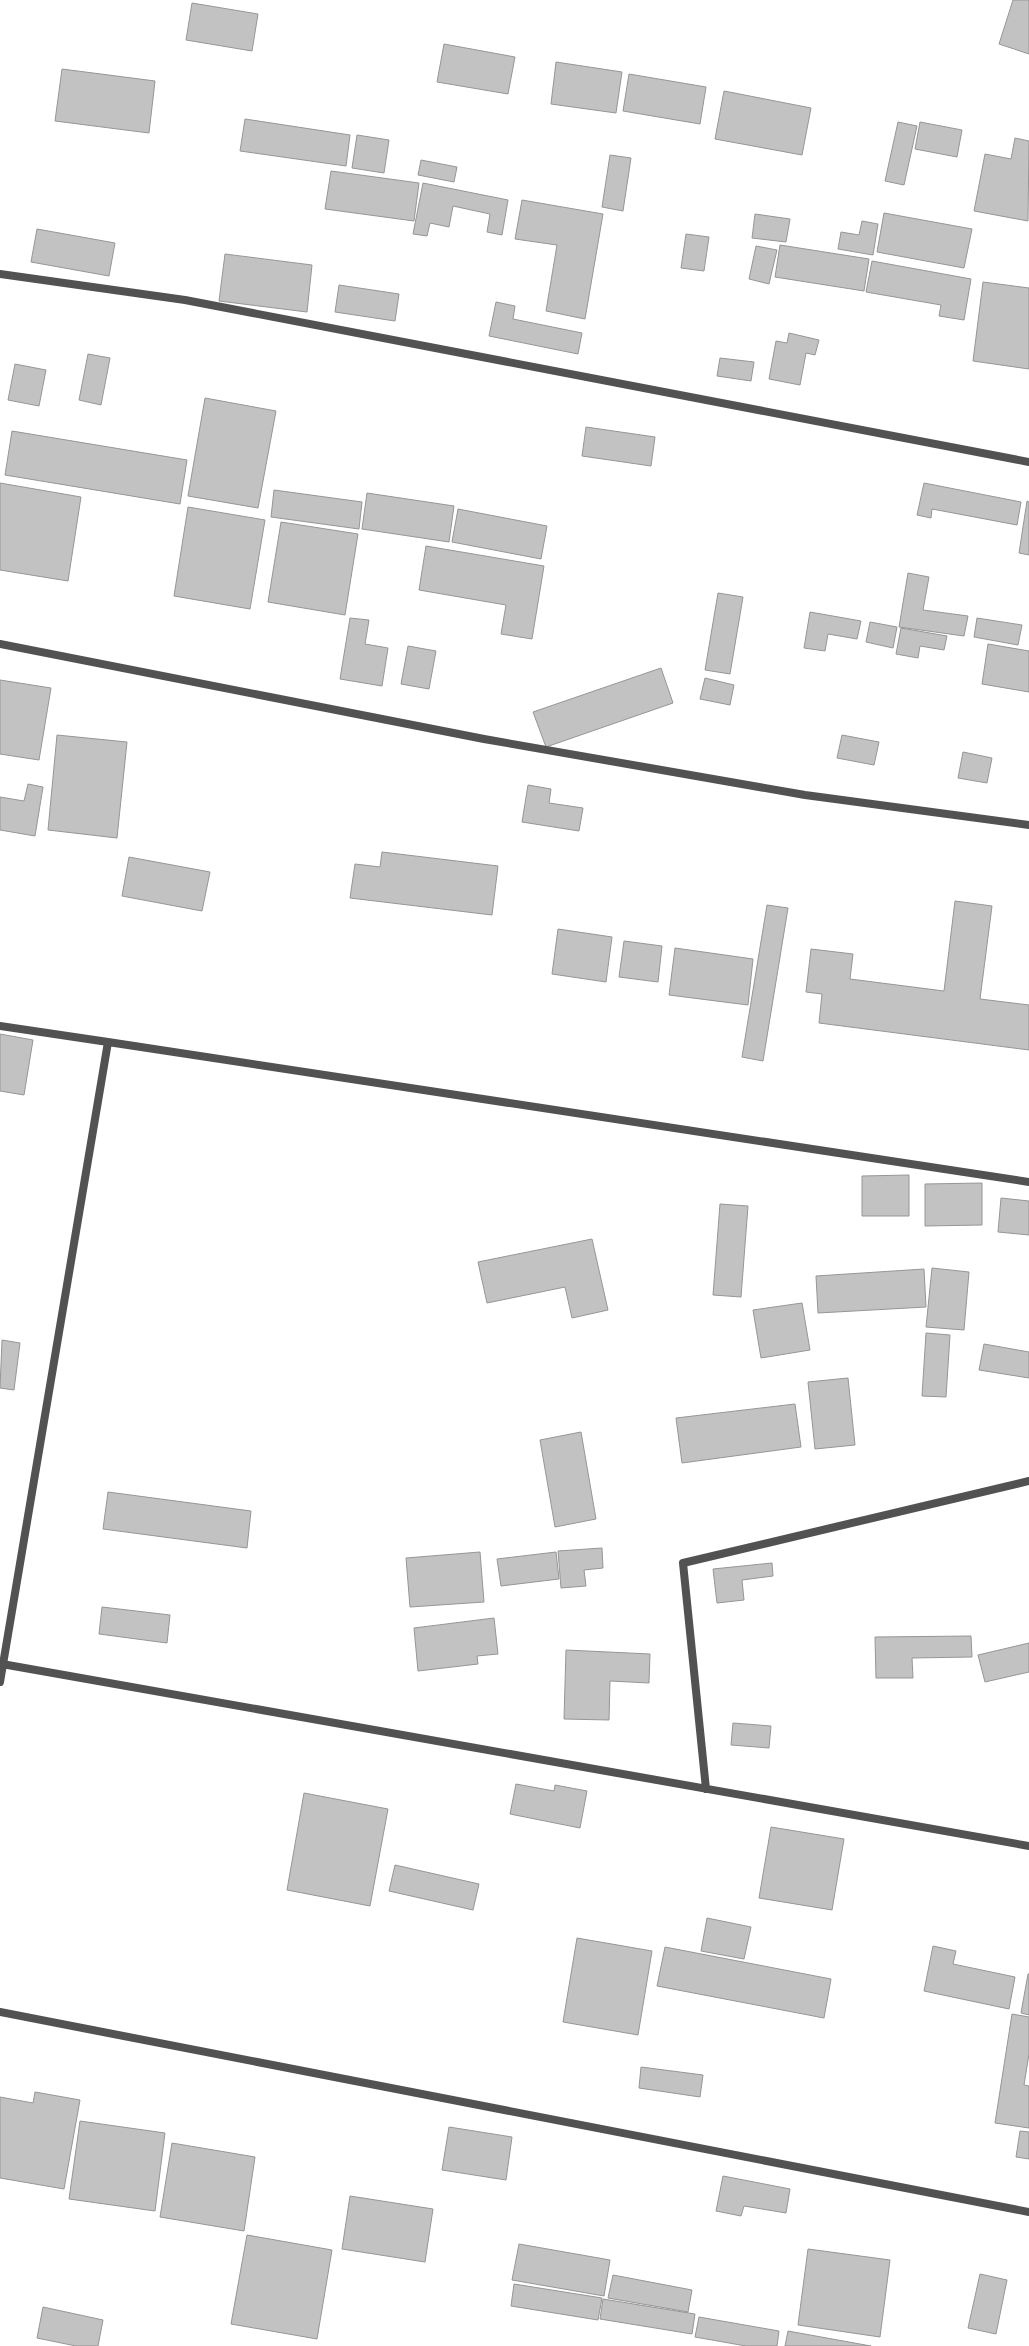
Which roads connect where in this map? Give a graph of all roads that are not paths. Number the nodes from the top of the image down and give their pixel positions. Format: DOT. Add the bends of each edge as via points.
graph roads {
  1 [pos="0,274"];
  2 [pos="1029,462"];
  3 [pos="0,644"];
  4 [pos="1029,826"];
  5 [pos="0,1026"];
  6 [pos="108,1042"];
  7 [pos="1029,1182"];
  8 [pos="1029,1481"];
  9 [pos="2,1664"];
  10 [pos="0,1682"];
  11 [pos="706,1789"];
  12 [pos="1029,1846"];
  13 [pos="0,2012"];
  14 [pos="1029,2212"];
  1 -- 2 [label="street" via="185,300"];
  3 -- 4 [label="street" via="484,739 805,795"];
  5 -- 6 [label="street"];
  6 -- 7 [label="street"];
  6 -- 9 [label="street"];
  8 -- 11 [label="street" via="683,1563"];
  9 -- 10 [label="street"];
  9 -- 11 [label="street"];
  11 -- 12 [label="street"];
  13 -- 14 [label="street"];
}
